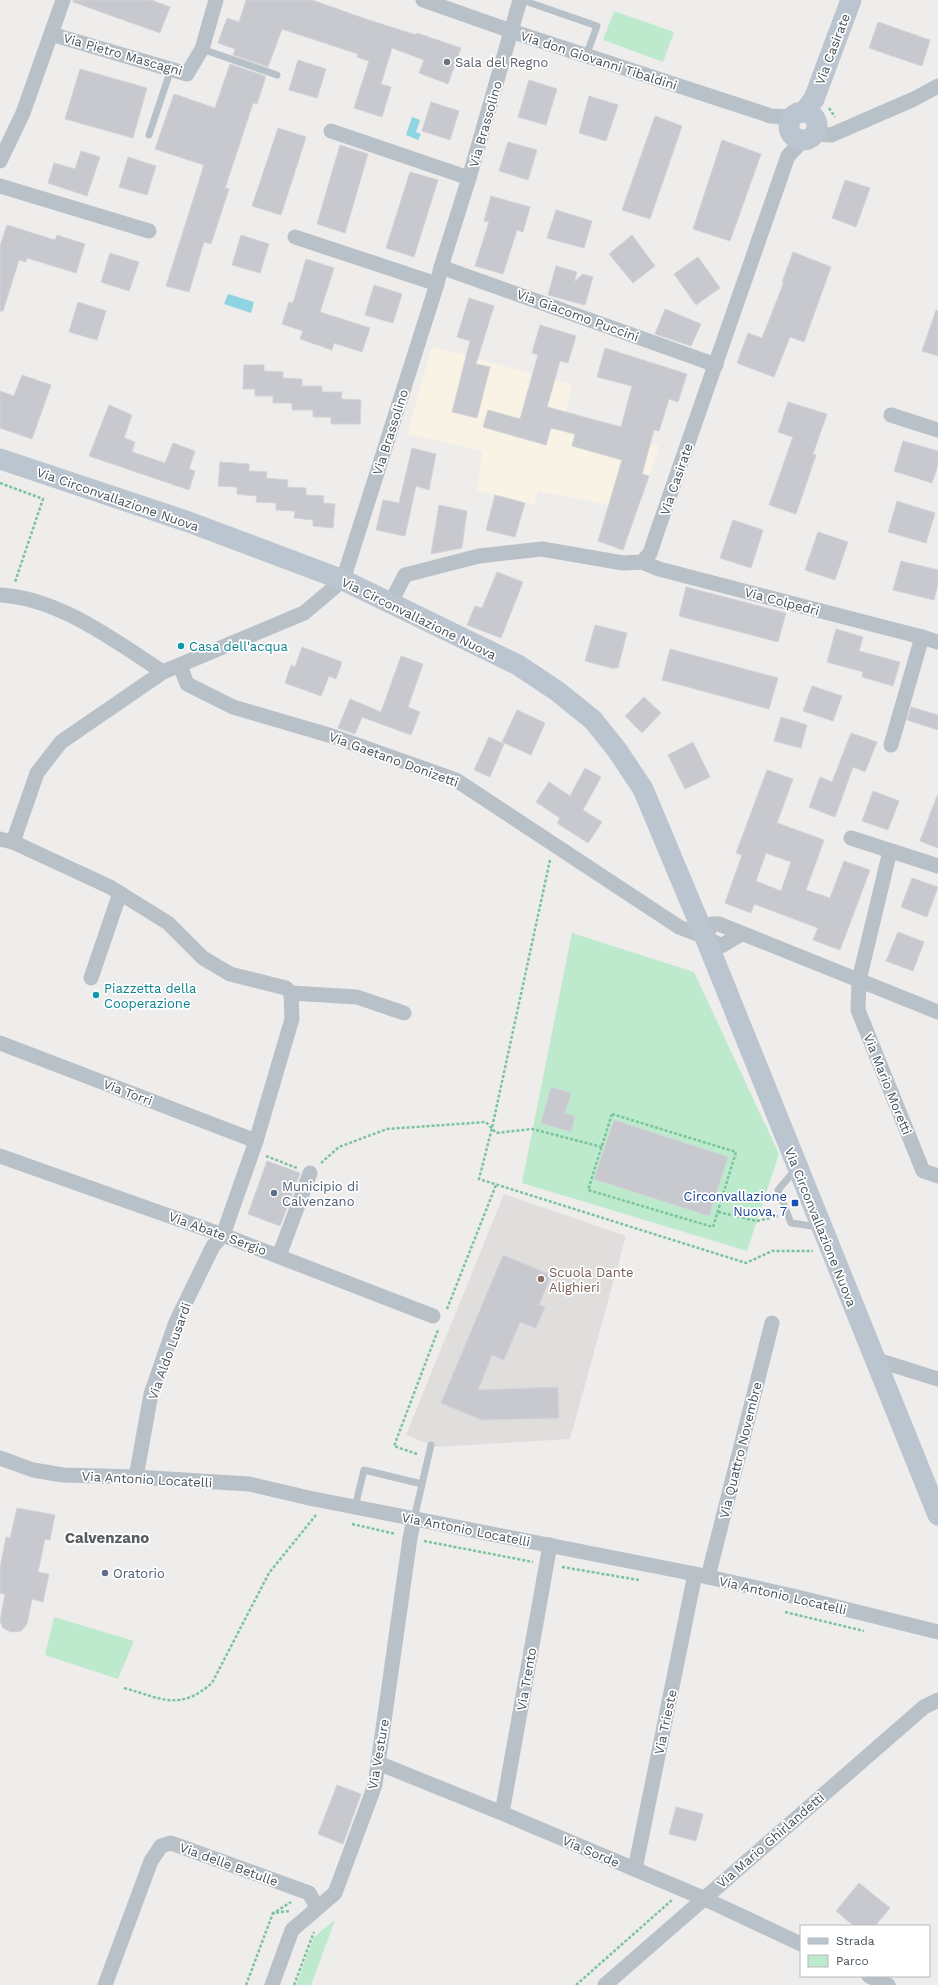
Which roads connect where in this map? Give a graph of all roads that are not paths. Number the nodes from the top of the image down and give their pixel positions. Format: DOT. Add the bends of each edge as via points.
graph roads {
  1 [pos="63,0"];
  2 [pos="216,0"];
  3 [pos="521,0"];
  4 [pos="851,0"];
  5 [pos="431,1"];
  6 [pos="511,32"];
  7 [pos="51,34"];
  8 [pos="202,49"];
  9 [pos="586,56"];
  10 [pos="171,69"];
  11 [pos="277,75"];
  12 [pos="938,86"];
  13 [pos="805,122"];
  14 [pos="331,131"];
  15 [pos="149,135"];
  16 [pos="0,161"];
  17 [pos="469,178"];
  18 [pos="0,186"];
  19 [pos="149,230"];
  20 [pos="295,236"];
  21 [pos="440,267"];
  22 [pos="437,284"];
  23 [pos="716,365"];
  24 [pos="891,415"];
  25 [pos="938,430"];
  26 [pos="0,459"];
  27 [pos="642,562"];
  28 [pos="343,580"];
  29 [pos="0,595"];
  30 [pos="390,604"];
  31 [pos="922,638"];
  32 [pos="938,642"];
  33 [pos="180,665"];
  34 [pos="163,672"];
  35 [pos="890,745"];
  36 [pos="851,838"];
  37 [pos="6,841"];
  38 [pos="890,851"];
  39 [pos="938,866"];
  40 [pos="120,893"];
  41 [pos="705,937"];
  42 [pos="91,978"];
  43 [pos="859,980"];
  44 [pos="291,993"];
  45 [pos="938,1012"];
  46 [pos="404,1013"];
  47 [pos="0,1043"];
  48 [pos="255,1146"];
  49 [pos="0,1156"];
  50 [pos="797,1168"];
  51 [pos="310,1173"];
  52 [pos="938,1176"];
  53 [pos="821,1228"];
  54 [pos="223,1235"];
  55 [pos="279,1256"];
  56 [pos="433,1316"];
  57 [pos="772,1323"];
  58 [pos="874,1359"];
  59 [pos="938,1379"];
  60 [pos="431,1445"];
  61 [pos="0,1458"];
  62 [pos="136,1476"];
  63 [pos="422,1484"];
  64 [pos="355,1507"];
  65 [pos="938,1515"];
  66 [pos="414,1519"];
  67 [pos="550,1546"];
  68 [pos="702,1575"];
  69 [pos="935,1629"];
  70 [pos="938,1700"];
  71 [pos="378,1763"];
  72 [pos="502,1813"];
  73 [pos="635,1869"];
  74 [pos="703,1898"];
  75 [pos="317,1907"];
  76 [pos="800,1944"];
  77 [pos="871,1977"];
  78 [pos="105,1985"];
  79 [pos="272,1985"];
  80 [pos="605,1985"];
  81 [pos="888,1985"];
  1 -- 7 [label="street"];
  2 -- 8 [label="street, Via Pietro Mascagni"];
  3 -- 6 [label="street, Via Brassolino"];
  3 -- 9 [label="lane" via="597,26"];
  4 -- 13 [label="main road, Via Casirate"];
  5 -- 6 [label="street, Via don Giovanni Tibaldini"];
  6 -- 9 [label="street, Via don Giovanni Tibaldini"];
  6 -- 17 [label="street, Via Brassolino"];
  7 -- 10 [label="street, Via Pietro Mascagni"];
  7 -- 16 [label="street" via="23,113"];
  8 -- 10 [label="street, Via Pietro Mascagni" via="187,74"];
  8 -- 11 [label="lane"];
  9 -- 13 [label="street, Via don Giovanni Tibaldini"];
  10 -- 15 [label="lane"];
  12 -- 13 [label="street" via="914,99"];
  13 -- 23 [label="street, Via Casirate" via="788,156"];
  14 -- 17 [label="street, Via Brassolino"];
  17 -- 21 [label="street, Via Brassolino"];
  18 -- 19 [label="street"];
  20 -- 22 [label="street"];
  21 -- 22 [label="street, Via Brassolino"];
  21 -- 23 [label="street, Via Giacomo Puccini"];
  22 -- 28 [label="street, Via Brassolino"];
  23 -- 27 [label="street, Via Casirate" via="658,532 650,553"];
  24 -- 25 [label="street"];
  26 -- 28 [label="main road, Via Circonvallazione Nuova" via="186,521"];
  27 -- 30 [label="street" via="623,563 542,549 479,556 405,575"];
  27 -- 31 [label="street, Via Colpedri" via="659,569"];
  28 -- 30 [label="main road, Via Circonvallazione Nuova"];
  28 -- 33 [label="street" via="304,613"];
  29 -- 34 [label="street" via="40,604 76,618"];
  30 -- 41 [label="main road, Via Circonvallazione Nuova" via="518,665 593,720 643,789"];
  31 -- 32 [label="street, Via Colpedri"];
  31 -- 35 [label="street"];
  33 -- 34 [label="street"];
  33 -- 41 [label="street, Via Gaetano Donizetti" via="188,684 233,707 332,736 456,780 679,927"];
  34 -- 37 [label="street" via="61,742 37,773"];
  36 -- 38 [label="street"];
  37 -- 40 [label="street"];
  38 -- 39 [label="street"];
  38 -- 43 [label="street, Via Mario Moretti"];
  40 -- 42 [label="street"];
  40 -- 44 [label="street" via="168,923 203,958 230,974 286,988"];
  41 -- 43 [label="street" via="720,946 741,934"];
  41 -- 50 [label="main road, Via Circonvallazione Nuova"];
  43 -- 45 [label="street"];
  43 -- 52 [label="street, Via Mario Moretti" via="858,1010 923,1171"];
  44 -- 46 [label="street" via="357,997"];
  44 -- 48 [label="street" via="292,1019"];
  47 -- 48 [label="street, Via Torri"];
  48 -- 54 [label="street, Via Aldo Lusardi"];
  49 -- 54 [label="street, Via Abate Sergio"];
  50 -- 53 [label="main road, Via Circonvallazione Nuova"];
  50 -- 53 [label="lane" via="778,1190 791,1223"];
  51 -- 55 [label="street"];
  53 -- 58 [label="main road, Via Circonvallazione Nuova"];
  54 -- 55 [label="street, Via Abate Sergio"];
  54 -- 62 [label="street, Via Aldo Lusardi" via="213,1246 176,1322 151,1394"];
  55 -- 56 [label="street, Via Abate Sergio"];
  57 -- 68 [label="street, Via Quattro Novembre"];
  58 -- 59 [label="street"];
  58 -- 65 [label="main road, Via Circonvallazione Nuova"];
  60 -- 63 [label="lane"];
  61 -- 62 [label="street, Via Antonio Locatelli" via="33,1470 63,1475"];
  62 -- 64 [label="street, Via Antonio Locatelli" via="248,1484"];
  63 -- 64 [label="lane" via="364,1470"];
  63 -- 66 [label="lane"];
  64 -- 66 [label="street, Via Antonio Locatelli"];
  66 -- 67 [label="street, Via Antonio Locatelli"];
  66 -- 71 [label="street, Via Vesture"];
  67 -- 68 [label="street, Via Antonio Locatelli"];
  67 -- 72 [label="street, Via Trento"];
  68 -- 69 [label="street, Via Antonio Locatelli"];
  68 -- 73 [label="street, Via Trieste"];
  70 -- 74 [label="street, Via Mario Ghirlandetti" via="924,1707"];
  71 -- 72 [label="street, Via Sorde"];
  71 -- 75 [label="street, Via Vesture" via="375,1785 335,1893"];
  72 -- 73 [label="street, Via Sorde"];
  73 -- 74 [label="street, Via Sorde"];
  74 -- 76 [label="street, Via Sorde"];
  74 -- 80 [label="street, Via Mario Ghirlandetti"];
  75 -- 78 [label="street, Via delle Betulle" via="309,1893 171,1843 161,1846 152,1861"];
  75 -- 79 [label="street, Via Vesture" via="292,1930"];
  77 -- 81 [label="street"];
}
